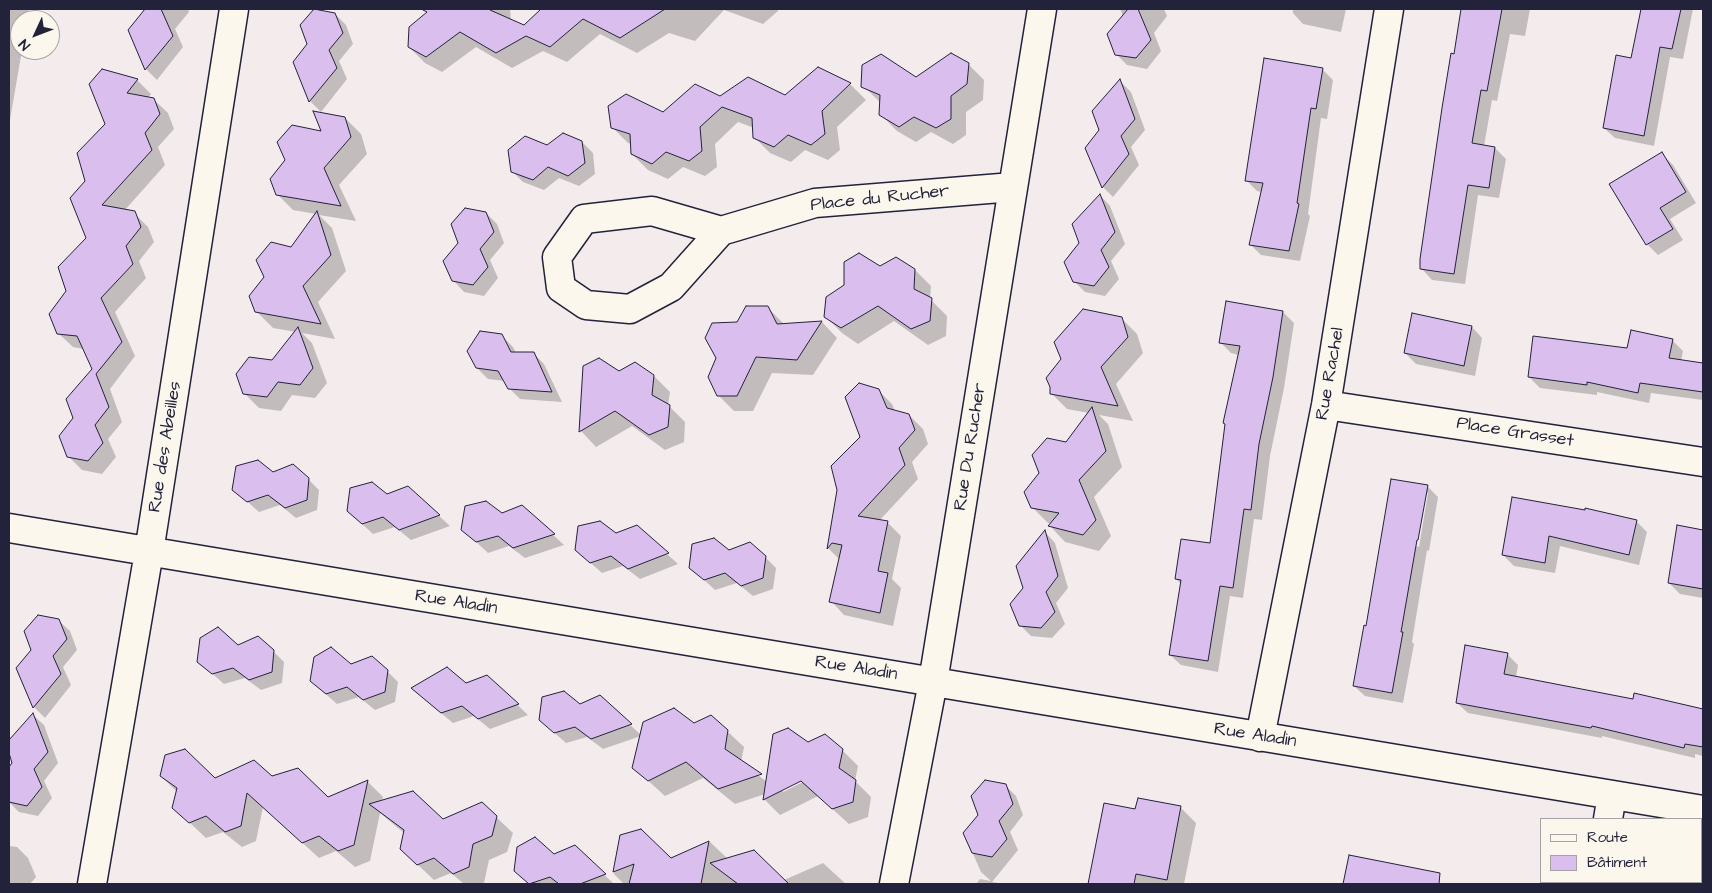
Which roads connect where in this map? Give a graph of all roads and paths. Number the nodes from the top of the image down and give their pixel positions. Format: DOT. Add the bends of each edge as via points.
graph roads {
  1 [pos="234,9"];
  2 [pos="1042,9"];
  3 [pos="1389,9"];
  4 [pos="1013,187"];
  5 [pos="721,231"];
  6 [pos="1326,405"];
  7 [pos="1703,462"];
  8 [pos="9,528"];
  9 [pos="149,552"];
  10 [pos="933,682"];
  11 [pos="1260,737"];
  12 [pos="1610,807"];
  13 [pos="1703,810"];
  14 [pos="94,884"];
  15 [pos="894,884"];
  1 -- 9 [label="street, Rue des Abeilles"];
  2 -- 4 [label="street, Rue Du Rucher"];
  3 -- 6 [label="street, Rue Rachel"];
  4 -- 5 [label="street, Place du Rucher" via="815,203"];
  4 -- 10 [label="street, Rue Du Rucher"];
  5 -- 5 [label="street" via="652,211 584,219 557,257 561,288 586,305 630,309 671,287"];
  6 -- 7 [label="street, Place Grasset"];
  6 -- 11 [label="street, Rue Rachel"];
  8 -- 9 [label="street, Rue Aladin"];
  9 -- 10 [label="street, Rue Aladin"];
  9 -- 14 [label="street, Rue des Abeilles"];
  10 -- 11 [label="street, Rue Aladin"];
  10 -- 15 [label="street, Rue Du Rucher"];
  11 -- 12 [label="street, Rue Aladin"];
  12 -- 13 [label="street, Rue Aladin"];
}
